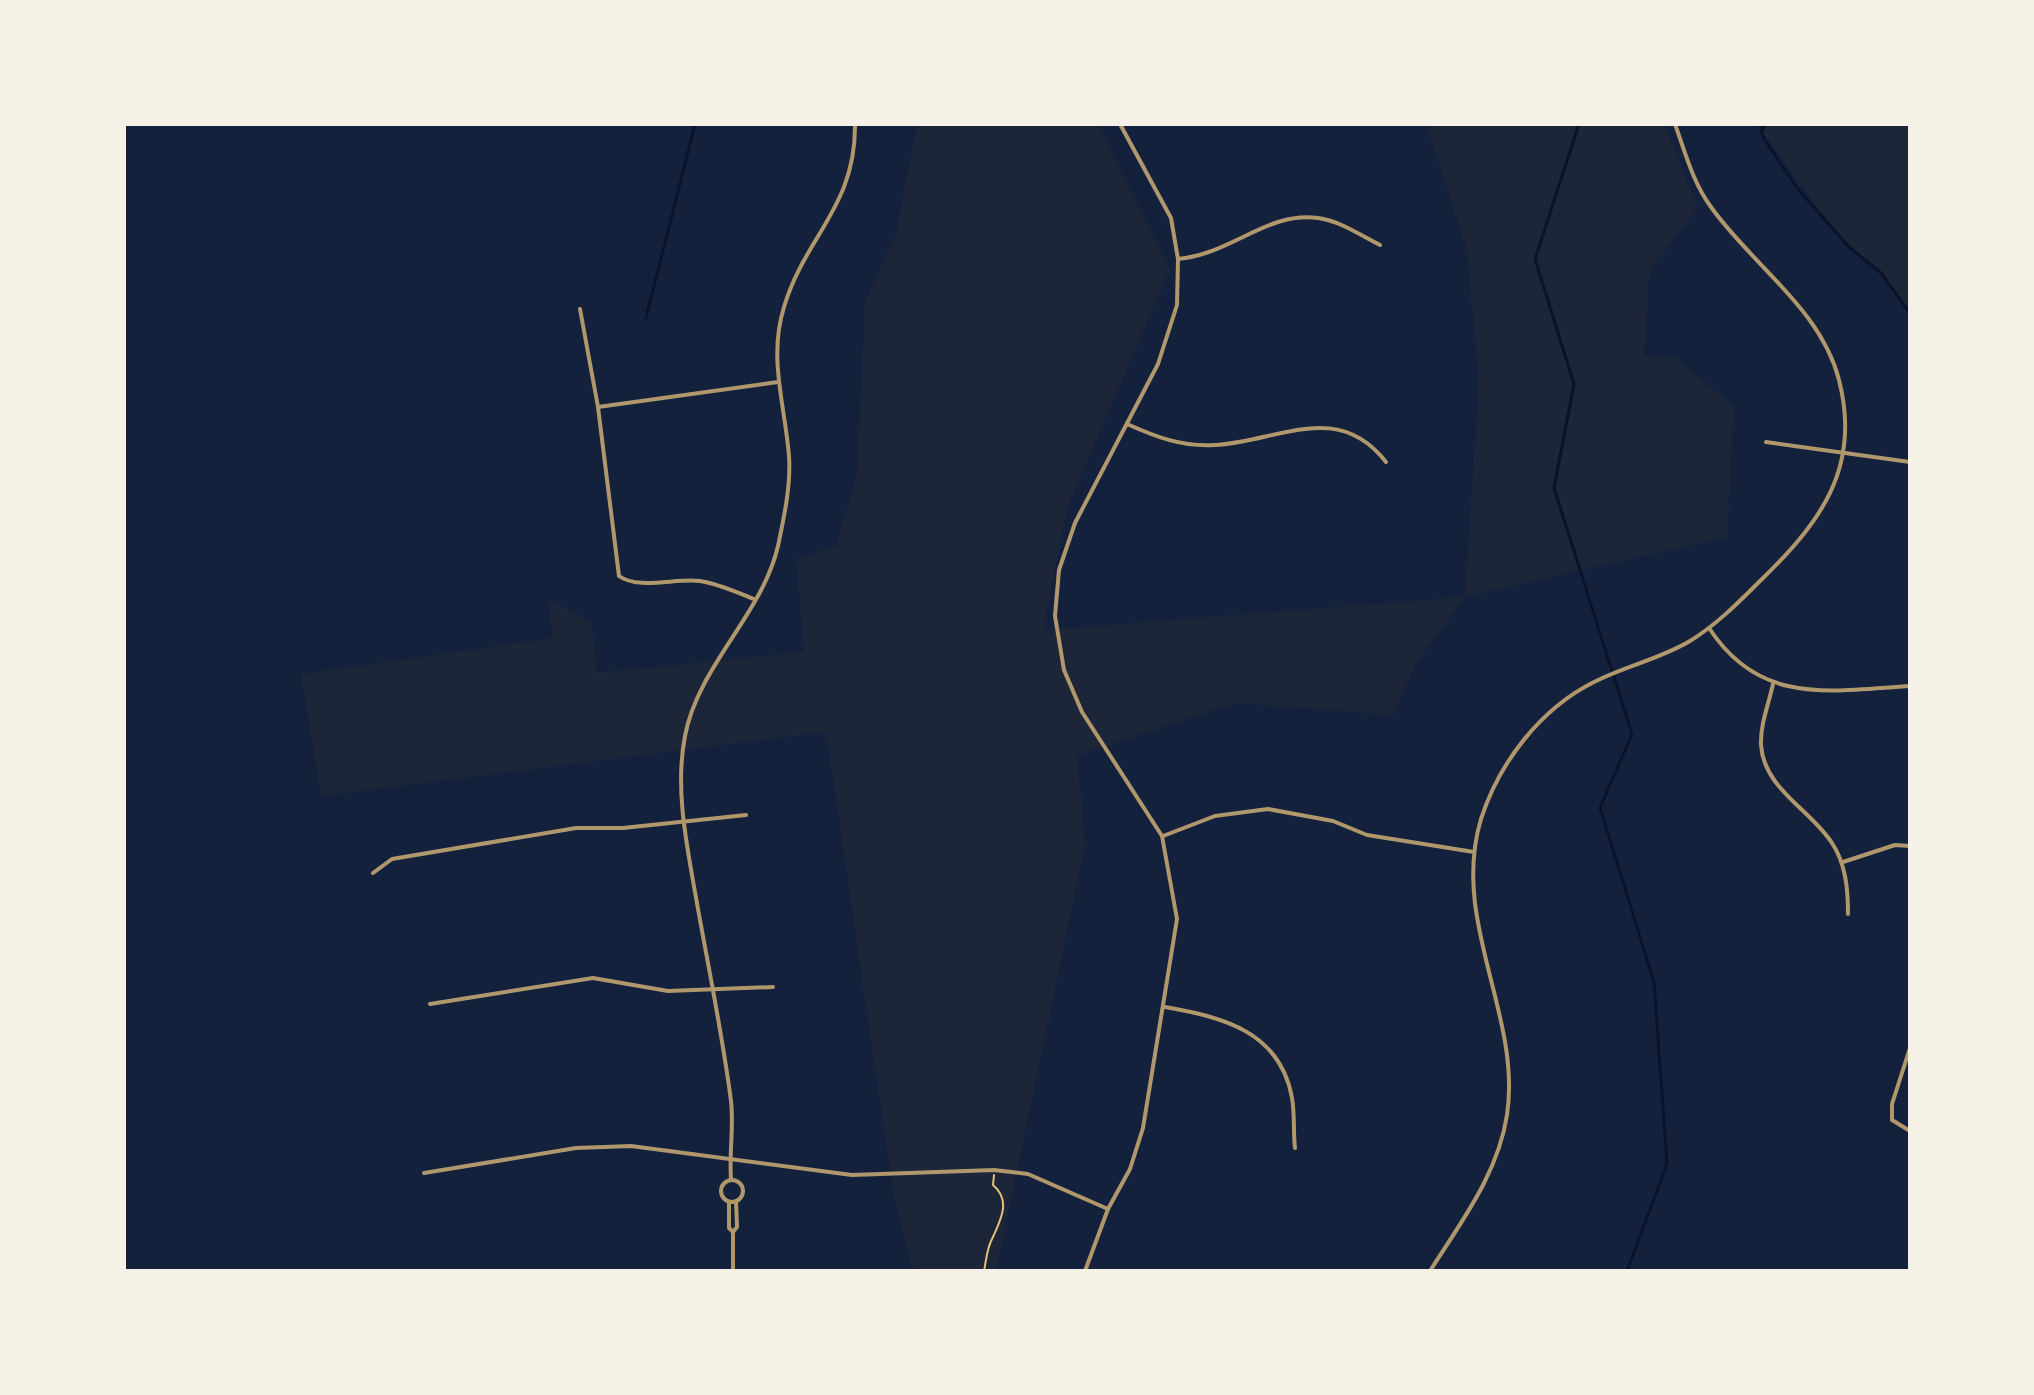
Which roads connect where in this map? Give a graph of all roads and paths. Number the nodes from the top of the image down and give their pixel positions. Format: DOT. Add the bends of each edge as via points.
graph roads {
  1 [pos="855,124"];
  2 [pos="1120,124"];
  3 [pos="1675,124"];
  4 [pos="1380,245"];
  5 [pos="1178,259"];
  6 [pos="580,309"];
  7 [pos="778,382"];
  8 [pos="598,407"];
  9 [pos="1127,424"];
  10 [pos="1766,442"];
  11 [pos="1842,455"];
  12 [pos="1386,462"];
  13 [pos="1910,462"];
  14 [pos="754,599"];
  15 [pos="1709,628"];
  16 [pos="1773,684"];
  17 [pos="1910,686"];
  18 [pos="746,815"];
  19 [pos="683,823"];
  20 [pos="1162,836"];
  21 [pos="1910,846"];
  22 [pos="1474,852"];
  23 [pos="1842,863"];
  24 [pos="373,873"];
  25 [pos="1848,914"];
  26 [pos="773,987"];
  27 [pos="712,988"];
  28 [pos="430,1004"];
  29 [pos="1165,1007"];
  30 [pos="1910,1048"];
  31 [pos="1910,1131"];
  32 [pos="1295,1148"];
  33 [pos="730,1156"];
  34 [pos="994,1170"];
  35 [pos="424,1173"];
  36 [pos="731,1179"];
  37 [pos="736,1201"];
  38 [pos="729,1202"];
  39 [pos="1108,1209"];
  40 [pos="733,1232"];
  41 [pos="733,1271"];
  42 [pos="984,1271"];
  43 [pos="1085,1271"];
  44 [pos="1430,1271"];
  1 -- 7 [label="street" via="853,162 843,196 789,289 777,341"];
  2 -- 5 [label="street" via="1167,207"];
  3 -- 11 [label="street" via="1708,204 1826,345 1843,395"];
  4 -- 5 [label="street" via="1332,222 1296,217 1214,253"];
  5 -- 9 [label="street" via="1170,334"];
  6 -- 8 [label="street"];
  7 -- 8 [label="street"];
  7 -- 14 [label="street" via="789,458 787,496 777,550"];
  8 -- 14 [label="street" via="619,576 628,583 685,579 716,584"];
  9 -- 12 [label="street" via="1172,442 1207,445 1305,427 1332,429 1366,442"];
  9 -- 20 [label="street" via="1075,523 1059,570 1055,616 1061,657 1082,712"];
  10 -- 11 [label="street"];
  11 -- 13 [label="street"];
  11 -- 15 [label="street" via="1821,514 1803,540"];
  14 -- 19 [label="street" via="688,722 682,759"];
  15 -- 16 [label="street" via="1726,653"];
  15 -- 22 [label="street" via="1672,651 1595,681 1549,714 1500,776 1485,807"];
  16 -- 17 [label="street" via="1807,691"];
  16 -- 23 [label="street" via="1761,745 1772,779 1832,843"];
  18 -- 19 [label="street"];
  19 -- 24 [label="street" via="538,834 392,859"];
  19 -- 27 [label="street"];
  20 -- 22 [label="street" via="1215,816 1268,809 1324,819 1367,835"];
  20 -- 29 [label="street" via="1177,919"];
  21 -- 23 [label="street" via="1895,845"];
  22 -- 44 [label="street" via="1474,911 1506,1057 1507,1111 1484,1184"];
  23 -- 25 [label="street"];
  26 -- 27 [label="street"];
  27 -- 28 [label="street" via="668,991 593,978"];
  27 -- 33 [label="street" via="731,1101"];
  29 -- 32 [label="street" via="1228,1020 1270,1050 1292,1095"];
  29 -- 39 [label="street" via="1143,1128 1130,1169"];
  30 -- 31 [label="street" via="1892,1104 1892,1120"];
  33 -- 34 [label="street" via="852,1175"];
  33 -- 35 [label="street" via="589,1147"];
  33 -- 36 [label="street"];
  34 -- 39 [label="street" via="1028,1174"];
  34 -- 42 [label="path" via="993,1185 1004,1204"];
  36 -- 37 [label="street" via="742,1186"];
  36 -- 38 [label="street" via="720,1191"];
  37 -- 38 [label="street"];
  37 -- 40 [label="street"];
  38 -- 40 [label="street"];
  39 -- 43 [label="street"];
  40 -- 41 [label="street"];
}
